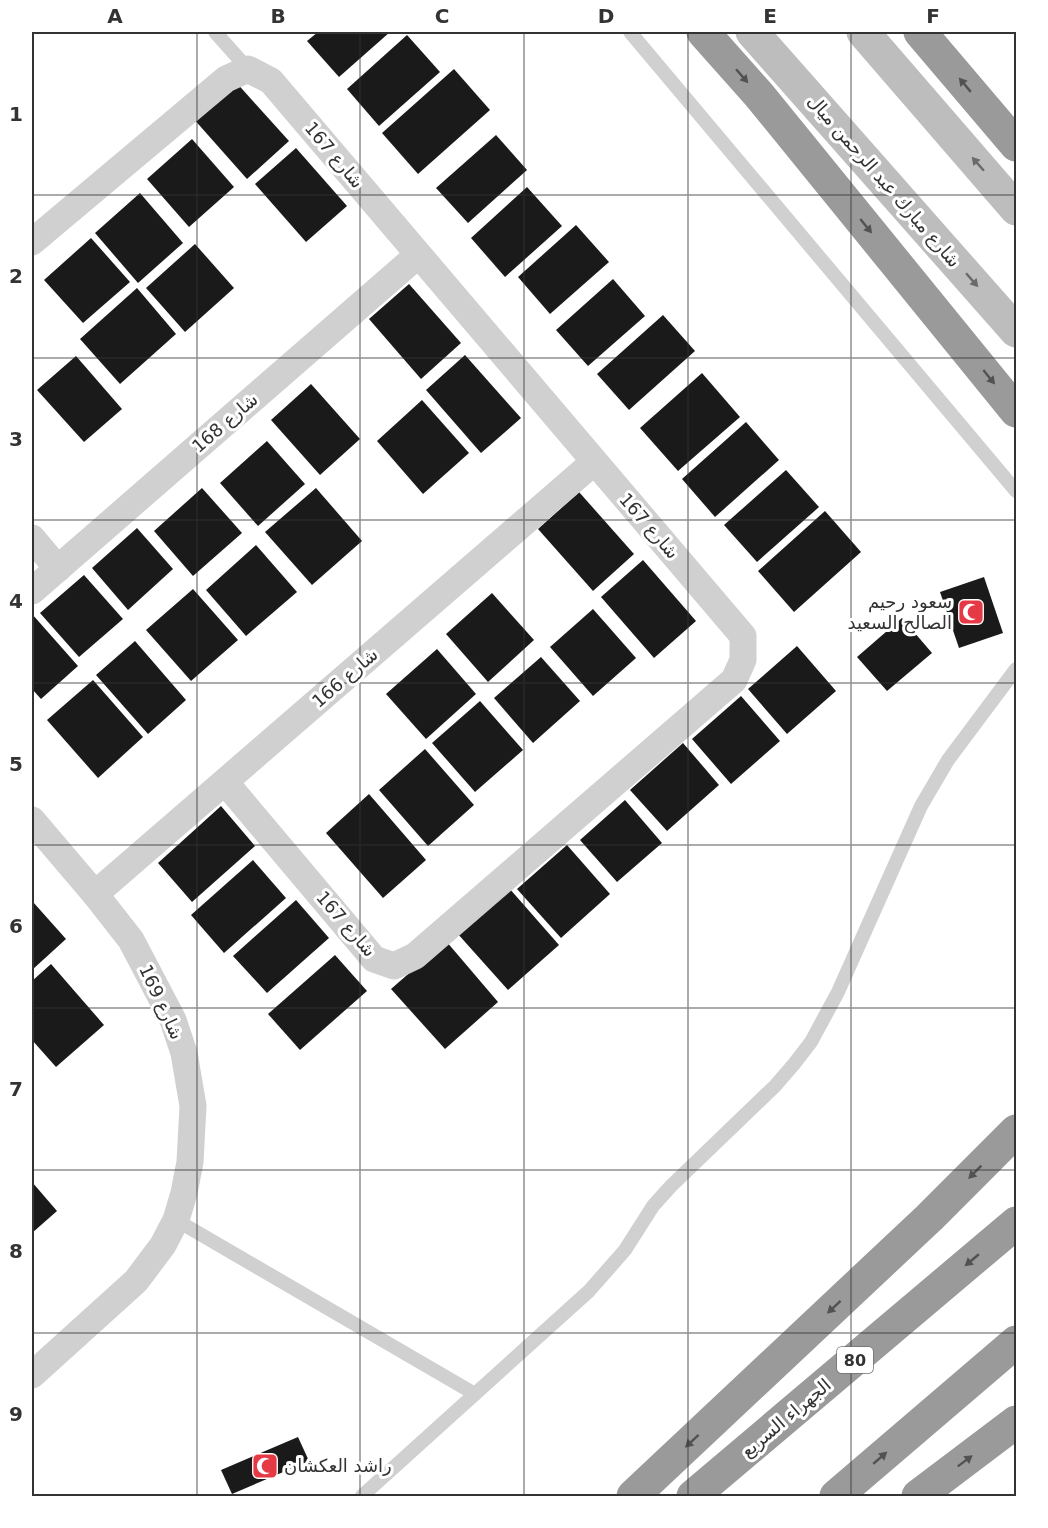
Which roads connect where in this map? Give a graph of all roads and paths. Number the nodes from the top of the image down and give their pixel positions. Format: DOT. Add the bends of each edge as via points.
graph roads {
  1 [pos="215,32"];
  2 [pos="630,32"];
  3 [pos="703,32"];
  4 [pos="752,32"];
  5 [pos="863,32"];
  6 [pos="920,32"];
  7 [pos="248,69"];
  8 [pos="1017,146"];
  9 [pos="1017,209"];
  10 [pos="32,242"];
  11 [pos="418,255"];
  12 [pos="1017,331"];
  13 [pos="1017,411"];
  14 [pos="594,462"];
  15 [pos="1017,491"];
  16 [pos="32,537"];
  17 [pos="58,568"];
  18 [pos="32,591"];
  19 [pos="1017,669"];
  20 [pos="225,782"];
  21 [pos="32,820"];
  22 [pos="95,894"];
  23 [pos="1017,1131"];
  24 [pos="176,1220"];
  25 [pos="1017,1223"];
  26 [pos="1017,1342"];
  27 [pos="32,1376"];
  28 [pos="475,1394"];
  29 [pos="1017,1422"];
  30 [pos="362,1497"];
  31 [pos="633,1497"];
  32 [pos="693,1497"];
  33 [pos="836,1497"];
  34 [pos="918,1497"];
  1 -- 7 [label="lane"];
  2 -- 15 [label="lane"];
  3 -- 13 [label="highway, one-way"];
  4 -- 12 [label="main road, شارع مبارك عبد الرحمن ميال, one-way"];
  9 -- 5 [label="main road, one-way"];
  8 -- 6 [label="highway, one-way"];
  7 -- 10 [label="street" via="226,79"];
  7 -- 11 [label="street, شارع 167" via="271,81"];
  11 -- 14 [label="street, شارع 167"];
  11 -- 17 [label="street, شارع 168"];
  14 -- 20 [label="street, شارع 166"];
  14 -- 20 [label="street, شارع 167" via="743,636 743,660 734,680 415,956 394,966 374,959"];
  16 -- 17 [label="street"];
  17 -- 18 [label="street, شارع 168"];
  19 -- 28 [label="lane" via="948,760 921,806 838,992 811,1042 776,1086 659,1199 609,1270 589,1291"];
  20 -- 22 [label="street, شارع 166"];
  21 -- 22 [label="street, شارع 169"];
  22 -- 24 [label="street, شارع 169" via="131,940 173,1020 184,1053 193,1107 193,1135"];
  23 -- 31 [label="highway, one-way"];
  24 -- 27 [label="street, شارع 169" via="136,1281"];
  24 -- 28 [label="lane"];
  25 -- 32 [label="highway, الجهراء السريع / 80, one-way"];
  33 -- 26 [label="highway, one-way"];
  28 -- 30 [label="lane"];
  34 -- 29 [label="highway, one-way"];
}
